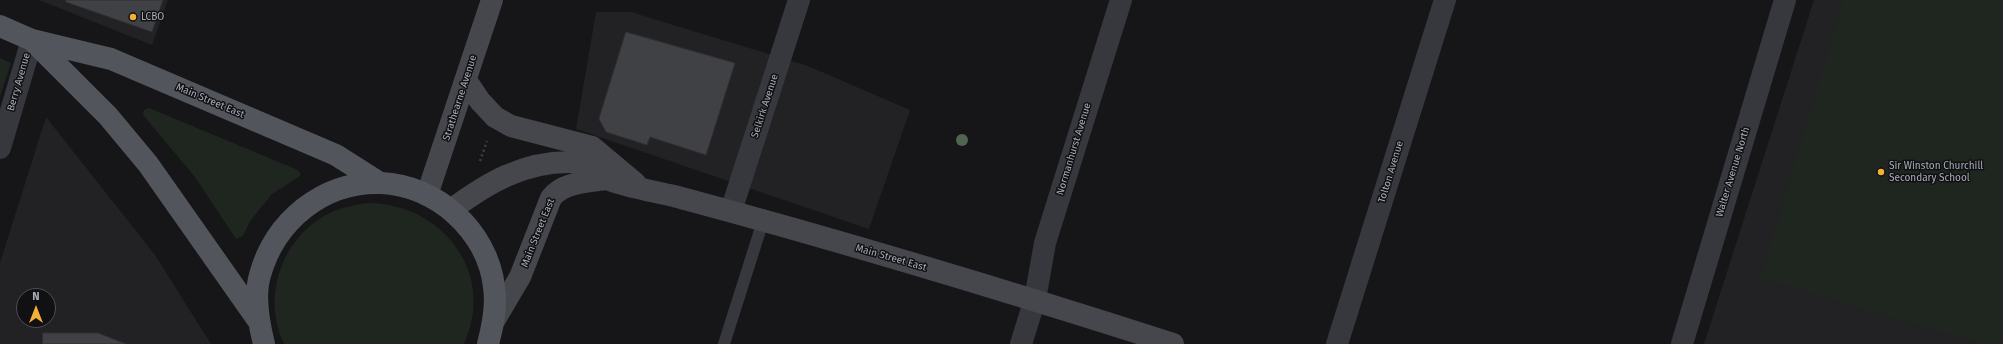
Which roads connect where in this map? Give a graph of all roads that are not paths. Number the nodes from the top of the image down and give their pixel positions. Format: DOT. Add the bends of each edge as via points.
graph roads {
  1 [pos="492,0"];
  2 [pos="799,0"];
  3 [pos="1121,0"];
  4 [pos="1445,0"];
  5 [pos="1785,0"];
  6 [pos="0,26"];
  7 [pos="32,40"];
  8 [pos="466,80"];
  9 [pos="0,148"];
  10 [pos="607,179"];
  11 [pos="380,183"];
  12 [pos="642,188"];
  13 [pos="427,195"];
  14 [pos="451,210"];
  15 [pos="731,212"];
  16 [pos="763,221"];
  17 [pos="1034,300"];
  18 [pos="257,319"];
  19 [pos="494,321"];
  20 [pos="264,344"];
  21 [pos="488,344"];
  22 [pos="724,344"];
  23 [pos="1021,344"];
  24 [pos="1173,344"];
  25 [pos="1337,344"];
  26 [pos="1682,344"];
  1 -- 8 [label="street, Strathearne Avenue"];
  2 -- 15 [label="street, Selkirk Avenue"];
  3 -- 17 [label="street, Normanhurst Avenue" via="1045,243"];
  4 -- 25 [label="street, Tolton Avenue"];
  5 -- 26 [label="street, Walter Avenue North"];
  6 -- 7 [label="main road, Main Street East"];
  7 -- 9 [label="street, Berry Avenue"];
  7 -- 11 [label="main road, Main Street East" via="111,59 336,155"];
  7 -- 18 [label="main road, Main Street East" via="108,116 148,164"];
  8 -- 12 [label="street" via="480,101 495,116 511,126 592,147"];
  8 -- 13 [label="street, Strathearne Avenue"];
  10 -- 12 [label="street, Main Street East"];
  10 -- 14 [label="street, Main Street East" via="579,163 548,164 522,169 480,188"];
  10 -- 19 [label="street, Main Street East" via="563,187 551,198 520,277"];
  11 -- 13 [label="main road" via="404,187"];
  11 -- 18 [label="main road" via="346,188 321,197 292,217 274,240 259,276"];
  12 -- 15 [label="street, Main Street East"];
  13 -- 14 [label="main road"];
  14 -- 19 [label="main road" via="472,232 488,261 494,287"];
  15 -- 16 [label="street, Main Street East"];
  16 -- 17 [label="street, Main Street East"];
  16 -- 22 [label="lane"];
  17 -- 23 [label="street, Normanhurst Avenue"];
  17 -- 24 [label="street, Main Street East"];
  18 -- 20 [label="main road"];
  19 -- 21 [label="main road"];
}
